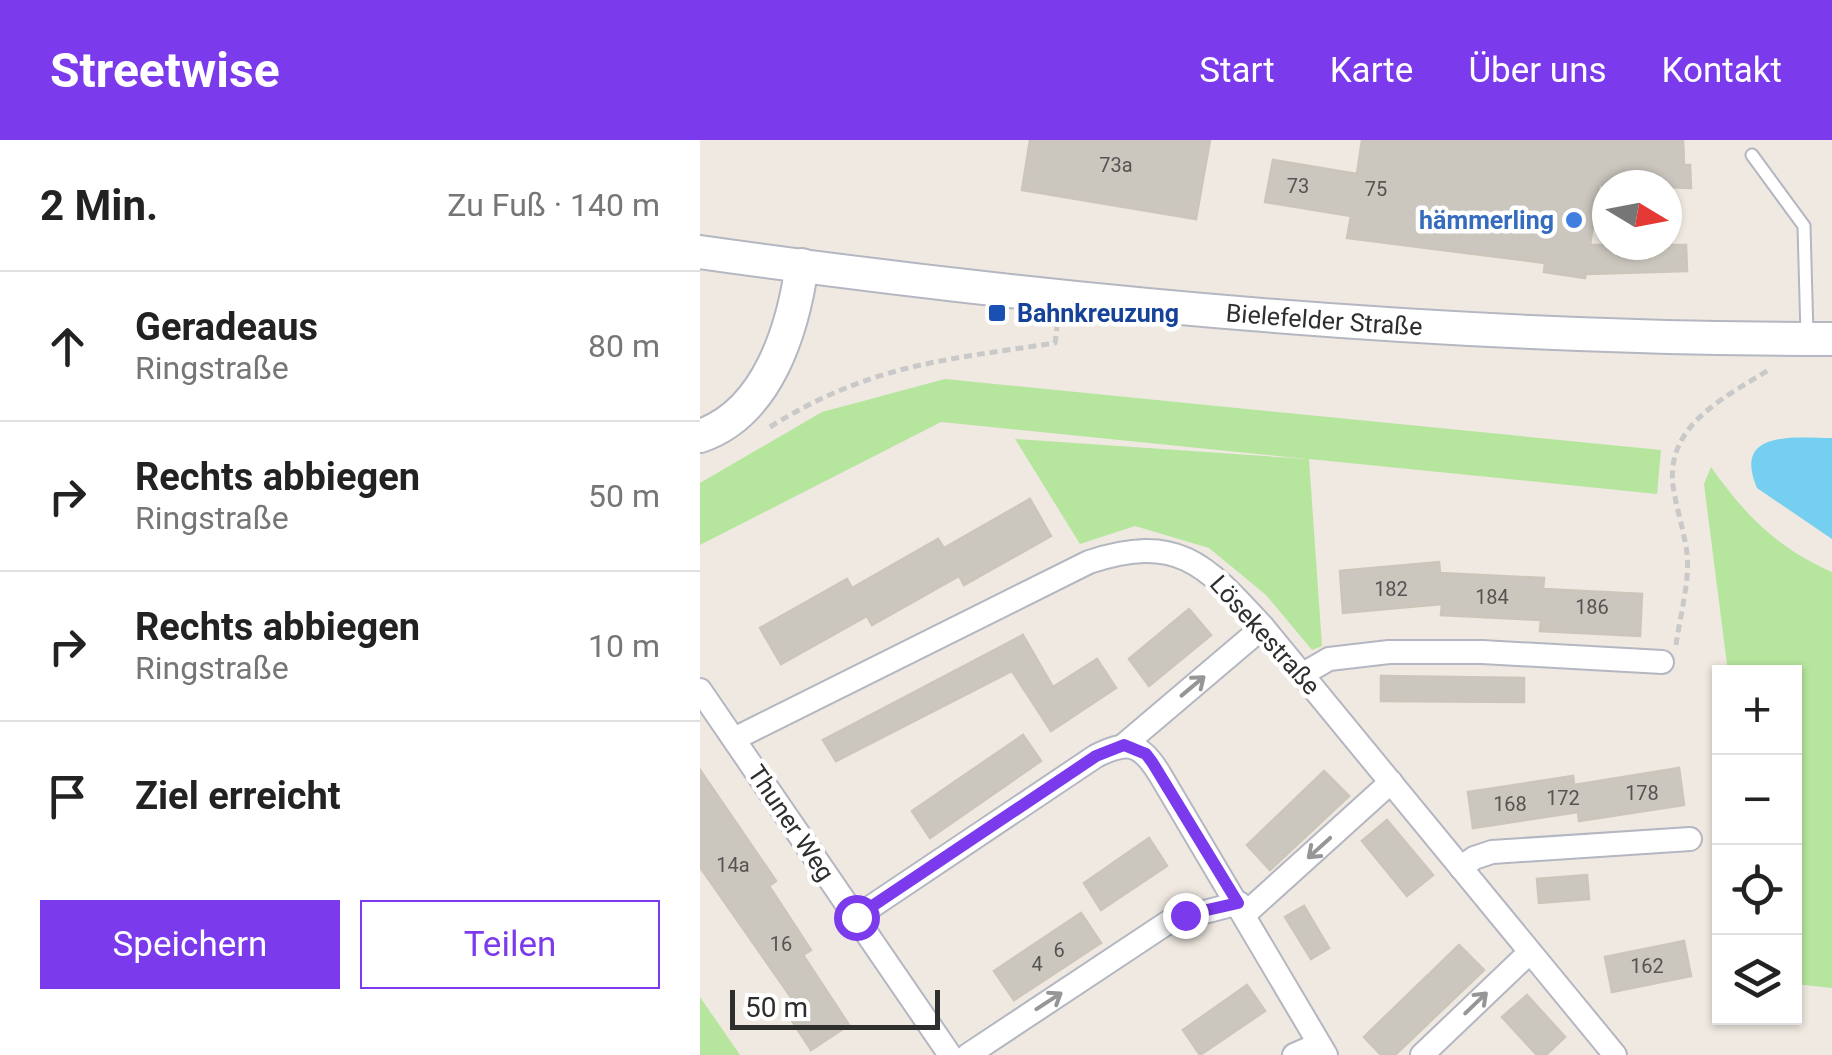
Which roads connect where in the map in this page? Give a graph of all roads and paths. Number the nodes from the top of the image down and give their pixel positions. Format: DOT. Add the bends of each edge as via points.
graph roads {
  1 [pos="1752,155"];
  2 [pos="700,252"];
  3 [pos="802,266"];
  4 [pos="1057,327"];
  5 [pos="1820,339"];
  6 [pos="764,430"];
  7 [pos="700,436"];
  8 [pos="1263,627"];
  9 [pos="1662,662"];
  10 [pos="1303,674"];
  11 [pos="700,690"];
  12 [pos="734,739"];
  13 [pos="1124,745"];
  14 [pos="1391,782"];
  15 [pos="1690,839"];
  16 [pos="1462,868"];
  17 [pos="1242,908"];
  18 [pos="856,917"];
  19 [pos="1530,952"];
  20 [pos="1322,1049"];
  21 [pos="950,1055"];
  22 [pos="968,1055"];
  23 [pos="1294,1055"];
  24 [pos="1422,1055"];
  25 [pos="1615,1055"];
  1 -- 5 [label="lane" via="1804,226"];
  2 -- 3 [label="main road, Bielefelder Straße"];
  3 -- 5 [label="main road, Bielefelder Straße" via="1308,319"];
  3 -- 7 [label="main road" via="794,312 763,382 741,411"];
  4 -- 6 [label="path" via="1055,343 915,364 855,382"];
  5 -- 9 [label="path" via="1699,417 1672,456 1688,556 1676,646"];
  8 -- 10 [label="street, Lösekestraße"];
  8 -- 12 [label="street, Lösekestraße" via="1195,562 1146,550 1121,552 1088,562"];
  13 -- 8 [label="street, one-way"];
  9 -- 10 [label="street" via="1390,652 1329,659"];
  10 -- 14 [label="street, Lösekestraße"];
  11 -- 12 [label="street, Thuner Weg"];
  12 -- 18 [label="street, Thuner Weg"];
  13 -- 17 [label="street" via="1152,762"];
  13 -- 18 [label="street" via="1096,756"];
  14 -- 16 [label="street, Lösekestraße"];
  14 -- 17 [label="street, one-way"];
  15 -- 16 [label="street" via="1492,852"];
  16 -- 19 [label="street, Lösekestraße"];
  17 -- 20 [label="street"];
  22 -- 17 [label="street, one-way" via="1170,922"];
  18 -- 21 [label="street, Thuner Weg"];
  24 -- 19 [label="street, one-way"];
  19 -- 25 [label="street, Lösekestraße"];
  20 -- 23 [label="street"];
}
